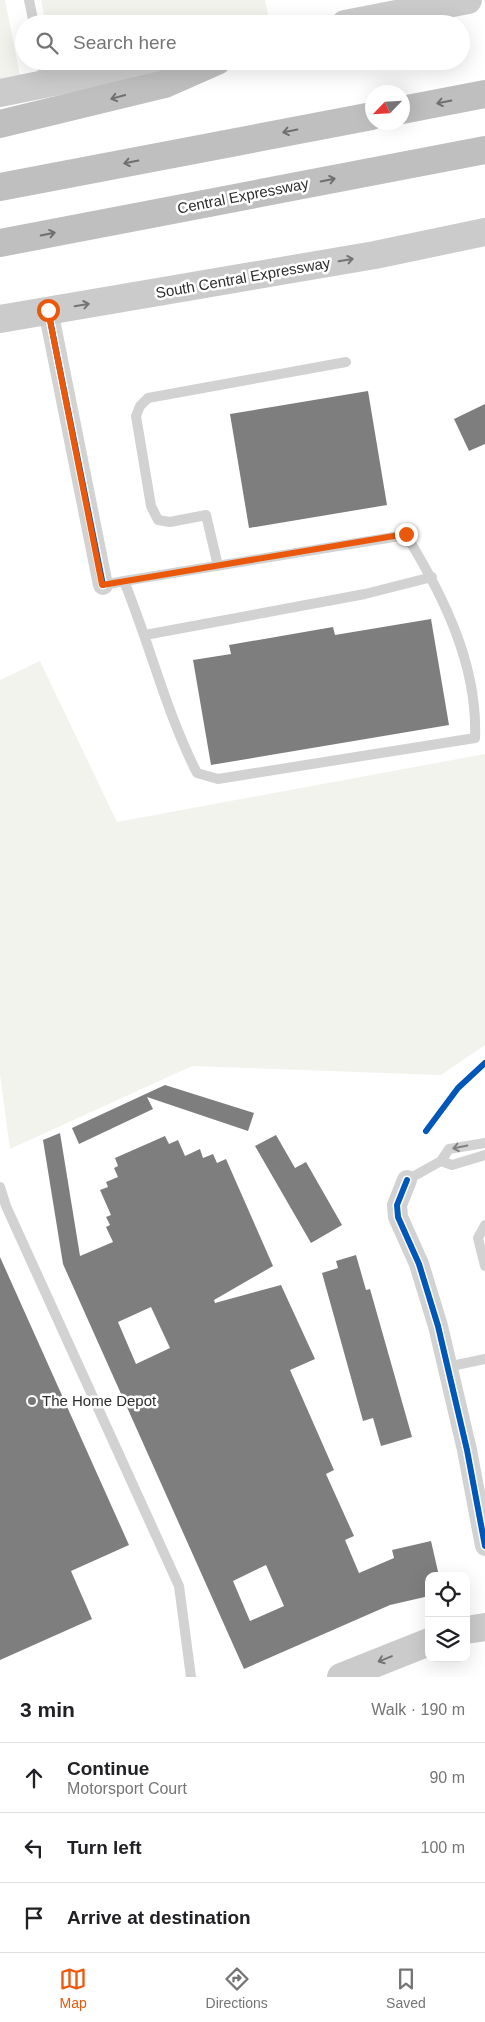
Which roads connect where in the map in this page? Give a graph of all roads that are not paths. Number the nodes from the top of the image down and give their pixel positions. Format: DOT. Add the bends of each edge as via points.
graph roads {
  1 [pos="29,0"];
  2 [pos="468,0"];
  3 [pos="32,15"];
  4 [pos="391,15"];
  5 [pos="72,70"];
  6 [pos="197,70"];
  7 [pos="43,73"];
  8 [pos="0,93"];
  9 [pos="485,94"];
  10 [pos="410,108"];
  11 [pos="365,117"];
  12 [pos="0,124"];
  13 [pos="485,150"];
  14 [pos="0,187"];
  15 [pos="485,232"];
  16 [pos="0,243"];
  17 [pos="48,310"];
  18 [pos="0,319"];
  19 [pos="346,362"];
  20 [pos="218,566"];
  21 [pos="432,577"];
  22 [pos="124,581"];
  23 [pos="102,585"];
  24 [pos="146,635"];
  25 [pos="485,1143"];
  26 [pos="485,1155"];
  27 [pos="441,1161"];
  28 [pos="407,1180"];
  29 [pos="0,1187"];
  30 [pos="485,1225"];
  31 [pos="485,1266"];
  32 [pos="485,1359"];
  33 [pos="447,1367"];
  34 [pos="485,1546"];
  35 [pos="485,1627"];
  36 [pos="470,1629"];
  37 [pos="425,1644"];
  38 [pos="188,1676"];
  39 [pos="341,1677"];
  1 -- 3 [label="lane"];
  2 -- 4 [label="main road"];
  5 -- 7 [label="main road"];
  6 -- 12 [label="highway, one-way" via="165,84"];
  7 -- 8 [label="main road"];
  9 -- 10 [label="highway, one-way"];
  11 -- 14 [label="highway, one-way"];
  16 -- 13 [label="highway, Central Expressway, one-way"];
  17 -- 15 [label="main road, South Central Expressway, one-way" via="366,256"];
  17 -- 18 [label="main road, South Central Expressway"];
  17 -- 23 [label="street"];
  19 -- 20 [label="lane" via="148,398 140,406 136,416 151,506 158,520 170,522 206,515"];
  20 -- 21 [label="lane" via="406,534"];
  20 -- 22 [label="lane"];
  21 -- 24 [label="lane" via="365,594"];
  21 -- 24 [label="lane" via="467,662 476,714 475,738 218,779 197,773 178,736"];
  22 -- 23 [label="lane"];
  22 -- 24 [label="lane"];
  25 -- 27 [label="lane, one-way" via="449,1150"];
  26 -- 27 [label="lane" via="452,1165"];
  27 -- 28 [label="lane"];
  28 -- 33 [label="street" via="397,1205 398,1216 418,1264"];
  29 -- 38 [label="lane" via="179,1586"];
  30 -- 31 [label="lane" via="478,1238"];
  32 -- 33 [label="lane"];
  33 -- 34 [label="street"];
  35 -- 36 [label="main road"];
  37 -- 39 [label="main road, one-way"];
}
